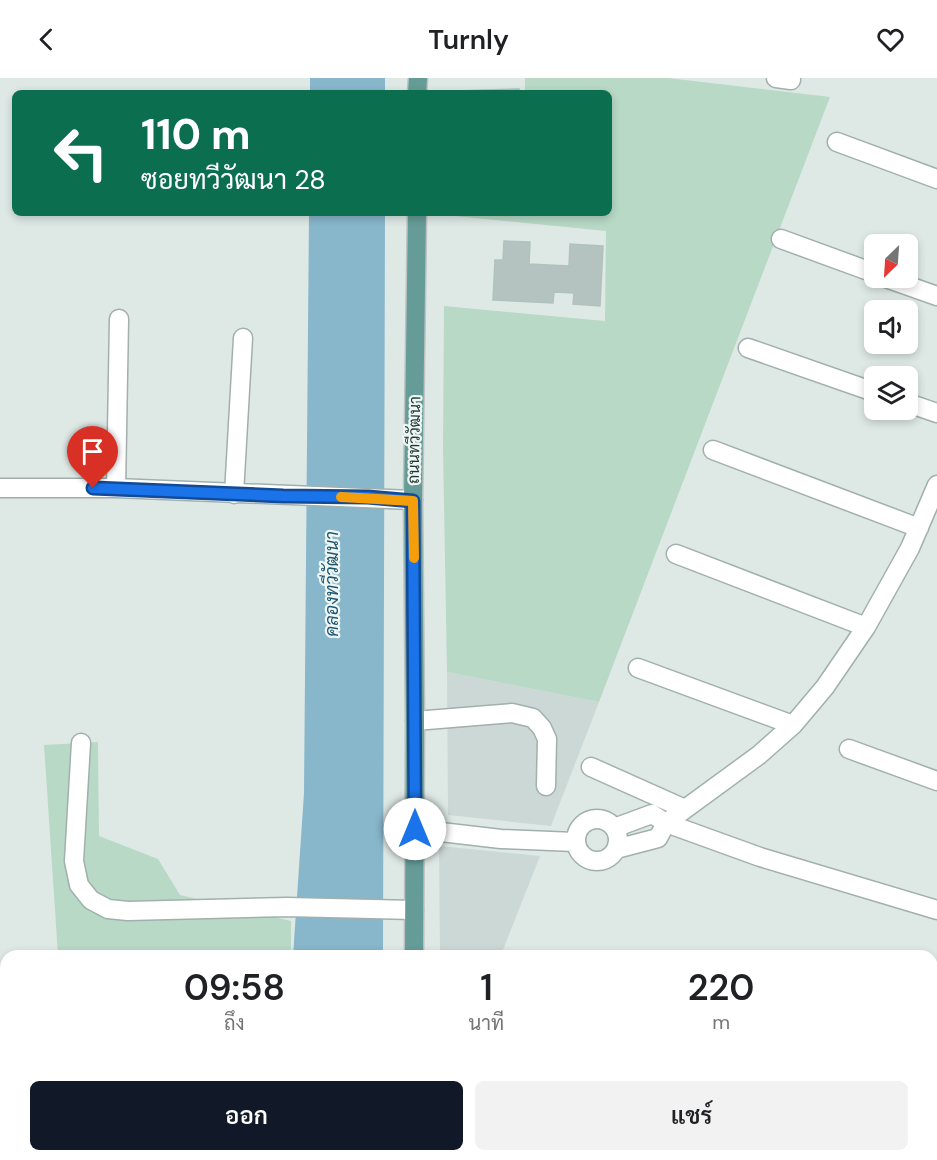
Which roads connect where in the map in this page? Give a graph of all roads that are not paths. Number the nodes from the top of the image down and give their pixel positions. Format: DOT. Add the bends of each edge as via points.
graph roads {
  1 [pos="837,142"];
  2 [pos="937,179"];
  3 [pos="417,216"];
  4 [pos="781,239"];
  5 [pos="864,269"];
  6 [pos="914,288"];
  7 [pos="937,296"];
  8 [pos="119,319"];
  9 [pos="243,338"];
  10 [pos="748,348"];
  11 [pos="864,389"];
  12 [pos="918,406"];
  13 [pos="937,413"];
  14 [pos="713,450"];
  15 [pos="937,485"];
  16 [pos="0,488"];
  17 [pos="116,488"];
  18 [pos="234,494"];
  19 [pos="413,501"];
  20 [pos="919,528"];
  21 [pos="676,554"];
  22 [pos="866,627"];
  23 [pos="638,668"];
  24 [pos="415,721"];
  25 [pos="793,725"];
  26 [pos="81,742"];
  27 [pos="849,749"];
  28 [pos="591,766"];
  29 [pos="937,781"];
  30 [pos="546,786"];
  31 [pos="685,809"];
  32 [pos="666,823"];
  33 [pos="614,828"];
  34 [pos="415,829"];
  35 [pos="575,842"];
  36 [pos="616,849"];
  37 [pos="414,910"];
  38 [pos="937,910"];
  39 [pos="414,950"];
  1 -- 2 [label="street"];
  3 -- 19 [label="main road, ถนนทวีวัฒนา"];
  4 -- 5 [label="street"];
  6 -- 7 [label="street"];
  8 -- 17 [label="street"];
  9 -- 18 [label="street"];
  10 -- 11 [label="street"];
  12 -- 13 [label="street"];
  14 -- 20 [label="street"];
  15 -- 20 [label="street"];
  16 -- 17 [label="street"];
  17 -- 18 [label="street"];
  18 -- 19 [label="street"];
  19 -- 24 [label="main road, ถนนทวีวัฒนา"];
  20 -- 22 [label="street"];
  21 -- 22 [label="street"];
  22 -- 25 [label="street"];
  23 -- 25 [label="street"];
  24 -- 30 [label="street" via="512,713 533,718 547,739"];
  24 -- 34 [label="main road, ถนนทวีวัฒนา"];
  25 -- 31 [label="street"];
  26 -- 37 [label="street" via="74,861 79,885 91,900 108,909"];
  27 -- 29 [label="street"];
  28 -- 31 [label="street"];
  31 -- 32 [label="street"];
  32 -- 33 [label="street" via="652,813"];
  32 -- 36 [label="street" via="658,838"];
  32 -- 38 [label="street" via="782,864"];
  33 -- 35 [label="street" via="600,819 589,820 580,826"];
  33 -- 36 [label="street" via="618,838"];
  34 -- 35 [label="street" via="501,839"];
  34 -- 37 [label="main road, ถนนทวีวัฒนา"];
  35 -- 36 [label="street" via="581,855 593,861 607,859"];
  37 -- 39 [label="main road, ถนนทวีวัฒนา"];
}
